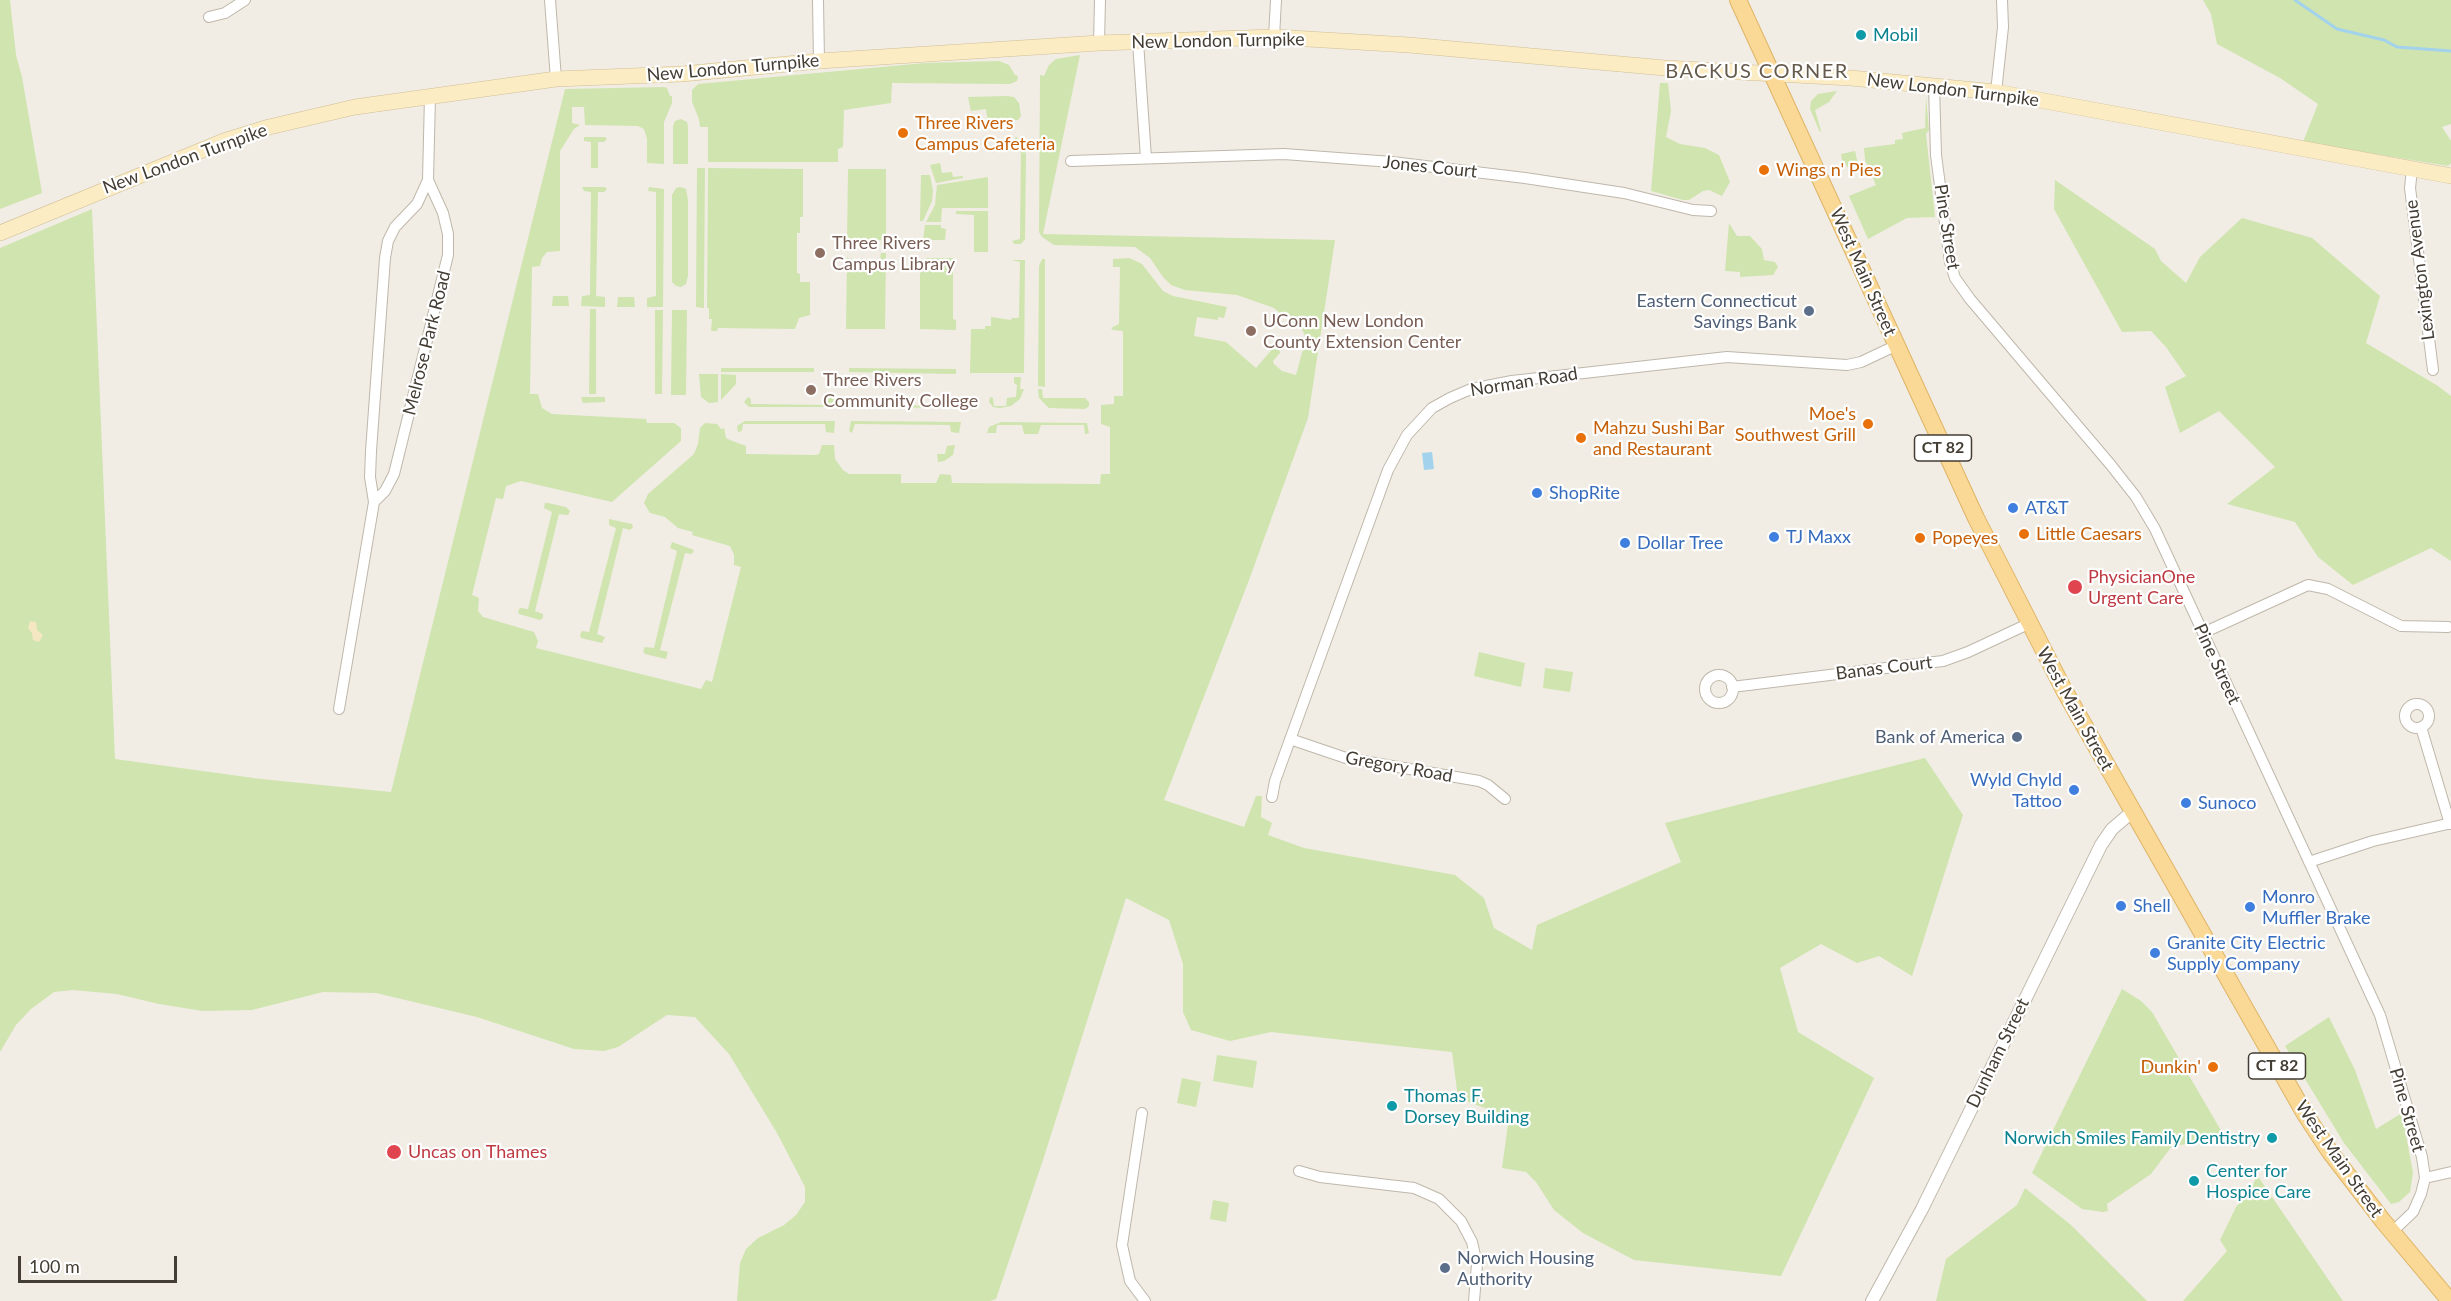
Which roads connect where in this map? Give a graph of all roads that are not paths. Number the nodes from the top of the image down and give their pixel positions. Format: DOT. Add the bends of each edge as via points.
graph roads {
  1 [pos="245,0"];
  2 [pos="550,0"];
  3 [pos="818,0"];
  4 [pos="1100,0"];
  5 [pos="1276,0"];
  6 [pos="1738,0"];
  7 [pos="2002,0"];
  8 [pos="209,17"];
  9 [pos="1274,37"];
  10 [pos="1137,42"];
  11 [pos="1098,43"];
  12 [pos="819,62"];
  13 [pos="1773,75"];
  14 [pos="556,80"];
  15 [pos="1934,85"];
  16 [pos="1996,92"];
  17 [pos="430,96"];
  18 [pos="1146,158"];
  19 [pos="1071,161"];
  20 [pos="2412,169"];
  21 [pos="2451,176"];
  22 [pos="428,180"];
  23 [pos="1711,211"];
  24 [pos="0,233"];
  25 [pos="1895,345"];
  26 [pos="2433,370"];
  27 [pos="375,502"];
  28 [pos="2028,624"];
  29 [pos="2448,627"];
  30 [pos="2203,633"];
  31 [pos="1732,687"];
  32 [pos="339,709"];
  33 [pos="2421,727"];
  34 [pos="1290,739"];
  35 [pos="1272,797"];
  36 [pos="1505,799"];
  37 [pos="2133,812"];
  38 [pos="2450,824"];
  39 [pos="2309,862"];
  40 [pos="1142,1113"];
  41 [pos="1299,1172"];
  42 [pos="2451,1172"];
  43 [pos="2425,1178"];
  44 [pos="2392,1232"];
  45 [pos="1145,1301"];
  46 [pos="1473,1301"];
  47 [pos="1872,1301"];
  48 [pos="2450,1301"];
  1 -- 8 [label="street" via="225,13"];
  2 -- 14 [label="street"];
  3 -- 12 [label="street"];
  4 -- 11 [label="street"];
  5 -- 9 [label="street"];
  6 -- 13 [label="main road, CT 82"];
  7 -- 16 [label="street"];
  9 -- 10 [label="main road, New London Turnpike"];
  9 -- 13 [label="main road, New London Turnpike"];
  10 -- 11 [label="main road, New London Turnpike"];
  10 -- 18 [label="street"];
  11 -- 12 [label="main road, New London Turnpike"];
  12 -- 14 [label="main road, New London Turnpike"];
  13 -- 15 [label="main road, New London Turnpike"];
  13 -- 25 [label="main road, West Main Street / CT 82"];
  14 -- 17 [label="main road, New London Turnpike"];
  15 -- 16 [label="main road, New London Turnpike"];
  15 -- 30 [label="street, Pine Street" via="1936,155 1954,278 2136,497"];
  16 -- 20 [label="main road, New London Turnpike"];
  17 -- 22 [label="street, Melrose Park Road"];
  17 -- 24 [label="main road, New London Turnpike" via="355,107 224,141"];
  18 -- 19 [label="street, Jones Court"];
  18 -- 23 [label="street, Jones Court" via="1284,154 1392,162 1624,193"];
  20 -- 21 [label="main road, New London Turnpike"];
  20 -- 26 [label="street, Lexington Avenue" via="2410,188"];
  22 -- 27 [label="street, Melrose Park Road" via="417,204 395,227 386,250 371,451 370,477"];
  22 -- 27 [label="street, Melrose Park Road" via="443,213 448,255 394,474"];
  25 -- 28 [label="main road, West Main Street / CT 82"];
  25 -- 34 [label="street, Norman Road" via="1861,362 1843,366 1727,357 1512,381 1471,389 1438,404 1412,429 1388,470"];
  27 -- 32 [label="street, Melrose Park Road"];
  28 -- 31 [label="street, Banas Court" via="1943,661"];
  28 -- 37 [label="main road, West Main Street / CT 82"];
  29 -- 30 [label="street" via="2402,626 2328,589 2308,585"];
  30 -- 39 [label="street, Pine Street"];
  33 -- 38 [label="street"];
  34 -- 35 [label="street, Norman Road"];
  34 -- 36 [label="street, Gregory Road" via="1342,757 1479,781"];
  37 -- 44 [label="main road, West Main Street / CT 82" via="2305,1114"];
  37 -- 47 [label="street, Dunham Street" via="2100,845 1922,1209"];
  38 -- 39 [label="street" via="2373,841"];
  39 -- 43 [label="street, Pine Street" via="2380,1015"];
  40 -- 45 [label="street" via="1122,1245 1130,1281"];
  41 -- 46 [label="street" via="1414,1188 1439,1199 1461,1221 1472,1242 1477,1264"];
  42 -- 43 [label="street"];
  43 -- 44 [label="street" via="2413,1212"];
  44 -- 48 [label="main road, West Main Street / CT 82"];
}
